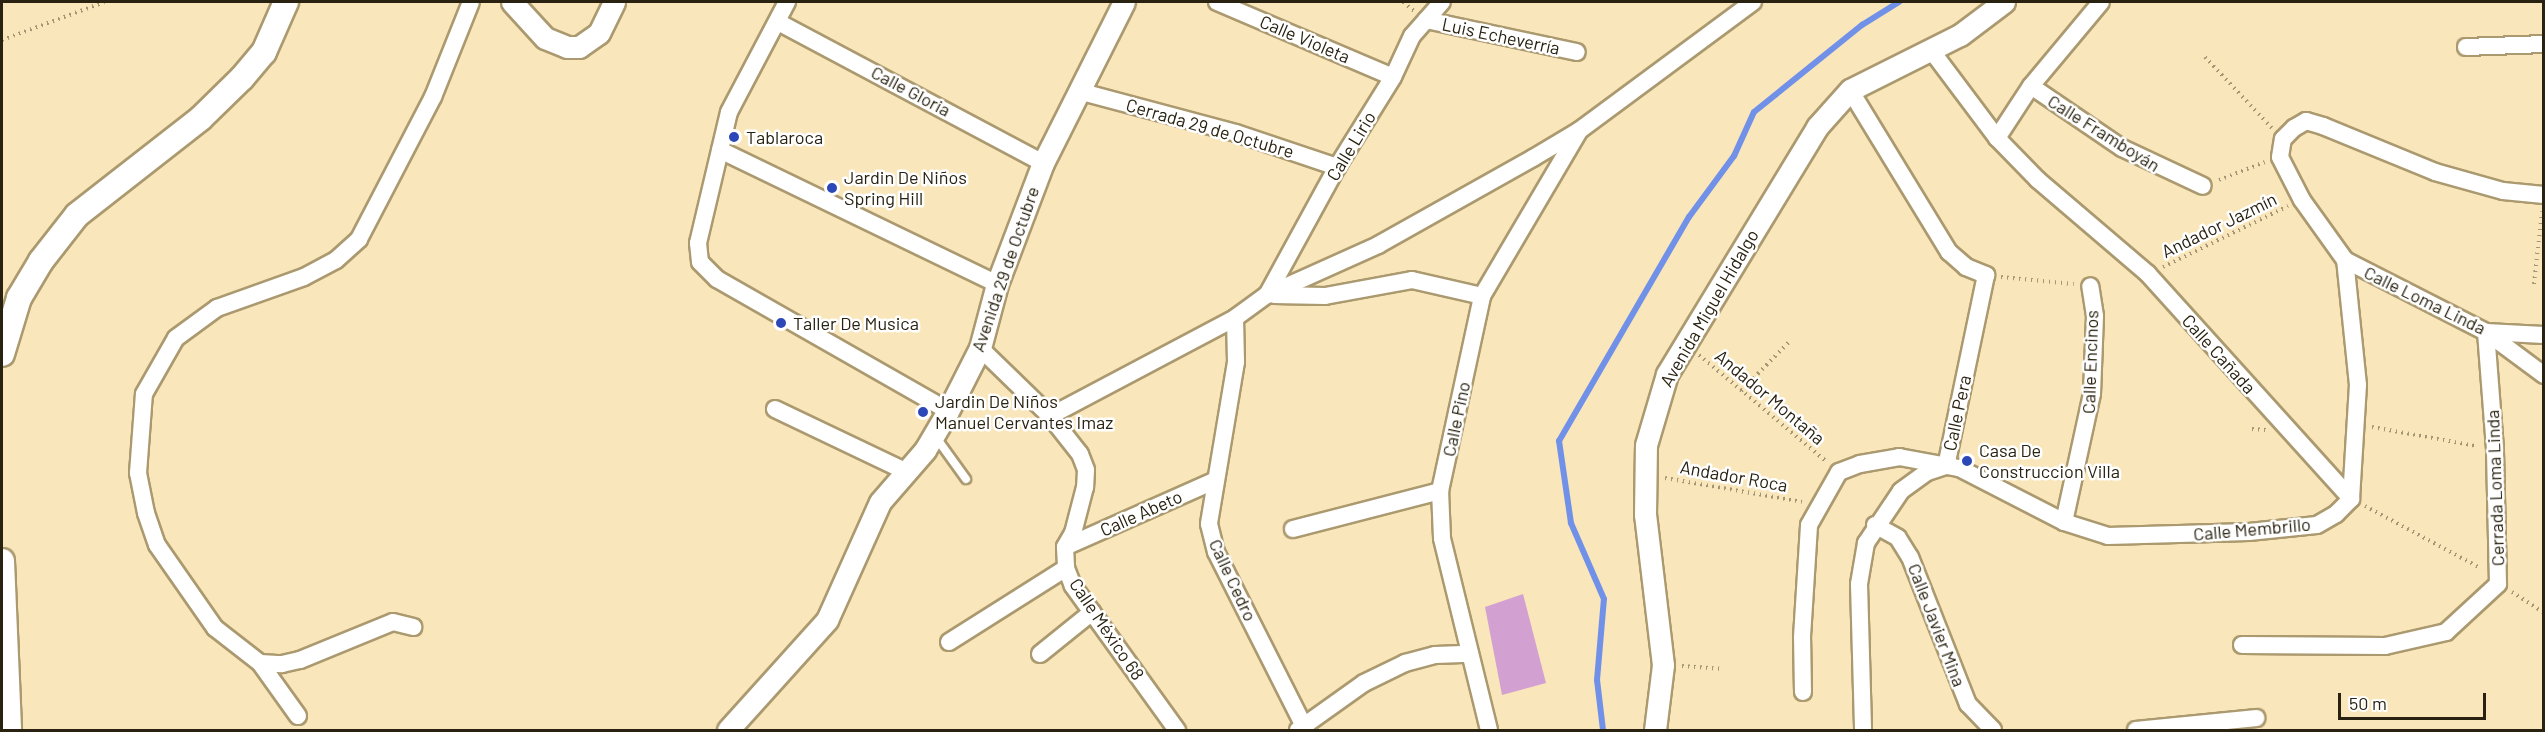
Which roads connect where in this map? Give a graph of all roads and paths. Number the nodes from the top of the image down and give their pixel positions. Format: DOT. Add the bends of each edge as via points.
graph roads {
  1 [pos="104,2"];
  2 [pos="286,2"];
  3 [pos="471,2"];
  4 [pos="512,2"];
  5 [pos="614,2"];
  6 [pos="787,2"];
  7 [pos="1124,2"];
  8 [pos="1217,2"];
  9 [pos="1442,2"];
  10 [pos="1753,2"];
  11 [pos="2004,2"];
  12 [pos="2102,2"];
  13 [pos="1426,21"];
  14 [pos="778,22"];
  15 [pos="2,40"];
  16 [pos="2544,44"];
  17 [pos="2466,47"];
  18 [pos="1931,50"];
  19 [pos="1577,52"];
  20 [pos="2205,57"];
  21 [pos="1393,77"];
  22 [pos="2031,86"];
  23 [pos="1850,90"];
  24 [pos="1082,92"];
  25 [pos="1580,130"];
  26 [pos="1997,138"];
  27 [pos="2283,139"];
  28 [pos="720,150"];
  29 [pos="2280,157"];
  30 [pos="1043,163"];
  31 [pos="1337,167"];
  32 [pos="2203,186"];
  33 [pos="2544,195"];
  34 [pos="2302,200"];
  35 [pos="2544,201"];
  36 [pos="2345,260"];
  37 [pos="2148,274"];
  38 [pos="1986,275"];
  39 [pos="997,284"];
  40 [pos="2534,284"];
  41 [pos="2090,286"];
  42 [pos="1267,295"];
  43 [pos="1482,296"];
  44 [pos="1235,318"];
  45 [pos="2486,332"];
  46 [pos="2544,335"];
  47 [pos="1791,340"];
  48 [pos="1685,343"];
  49 [pos="980,348"];
  50 [pos="2,354"];
  51 [pos="2544,375"];
  52 [pos="1741,392"];
  53 [pos="775,409"];
  54 [pos="948,411"];
  55 [pos="1050,416"];
  56 [pos="2357,424"];
  57 [pos="935,436"];
  58 [pos="2495,449"];
  59 [pos="1946,466"];
  60 [pos="905,471"];
  61 [pos="1839,472"];
  62 [pos="1647,476"];
  63 [pos="966,479"];
  64 [pos="1216,480"];
  65 [pos="1440,492"];
  66 [pos="2351,499"];
  67 [pos="1818,504"];
  68 [pos="2064,522"];
  69 [pos="1875,525"];
  70 [pos="1293,529"];
  71 [pos="1065,547"];
  72 [pos="2,561"];
  73 [pos="1066,568"];
  74 [pos="2498,584"];
  75 [pos="1092,612"];
  76 [pos="2544,612"];
  77 [pos="412,627"];
  78 [pos="949,642"];
  79 [pos="2242,645"];
  80 [pos="1040,654"];
  81 [pos="1470,654"];
  82 [pos="260,663"];
  83 [pos="1663,665"];
  84 [pos="1723,669"];
  85 [pos="1803,692"];
  86 [pos="298,716"];
  87 [pos="2256,718"];
  88 [pos="1303,728"];
  89 [pos="9,730"];
  90 [pos="728,730"];
  91 [pos="1177,730"];
  92 [pos="1489,730"];
  93 [pos="1655,730"];
  94 [pos="1863,730"];
  95 [pos="1994,730"];
  96 [pos="2136,730"];
  1 -- 15 [label="path"];
  2 -- 50 [label="main road" via="264,52 242,78 201,118 77,215 41,261 19,298"];
  3 -- 82 [label="street" via="434,97 359,239 336,260 304,277 217,308 176,338 144,394 138,473 158,545 215,628"];
  4 -- 5 [label="street" via="545,38 567,47 590,43"];
  6 -- 14 [label="street"];
  7 -- 24 [label="street, Avenida 29 de Octubre"];
  8 -- 21 [label="street, Calle Violeta"];
  9 -- 13 [label="street, Calle Lirio"];
  10 -- 25 [label="street, Calle Pino"];
  11 -- 18 [label="street, Avenida Miguel Hidalgo" via="1960,35"];
  12 -- 22 [label="street"];
  13 -- 19 [label="street, Luis Echeverría"];
  13 -- 21 [label="street, Calle Lirio" via="1412,36"];
  14 -- 28 [label="street" via="729,112"];
  14 -- 30 [label="street, Calle Gloria"];
  16 -- 17 [label="street"];
  18 -- 23 [label="street, Avenida Miguel Hidalgo"];
  18 -- 26 [label="street, Calle Cañada"];
  20 -- 27 [label="path"];
  21 -- 31 [label="street, Calle Lirio"];
  22 -- 26 [label="street"];
  22 -- 32 [label="street, Calle Framboyán" via="2122,148"];
  23 -- 38 [label="street" via="1949,252 1966,267"];
  23 -- 48 [label="street, Avenida Miguel Hidalgo" via="1816,127"];
  24 -- 30 [label="street, Avenida 29 de Octubre"];
  24 -- 31 [label="street, Cerrada 29 de Octubre" via="1236,132"];
  25 -- 42 [label="street, Calle Pino" via="1378,245"];
  25 -- 43 [label="street, Calle Pino"];
  26 -- 37 [label="street, Calle Cañada" via="2038,180"];
  27 -- 29 [label="street"];
  27 -- 33 [label="street" via="2306,122 2435,172 2504,191"];
  28 -- 39 [label="street"];
  28 -- 54 [label="street" via="698,243 706,270"];
  29 -- 32 [label="path"];
  29 -- 34 [label="street"];
  30 -- 39 [label="street, Avenida 29 de Octubre"];
  31 -- 42 [label="street, Calle Lirio"];
  34 -- 36 [label="street"];
  34 -- 37 [label="path, Andador Jazmín"];
  35 -- 40 [label="path"];
  36 -- 45 [label="street, Calle Loma Linda"];
  36 -- 56 [label="street" via="2358,385"];
  37 -- 66 [label="street, Calle Cañada"];
  38 -- 41 [label="path, Calle Encinos"];
  38 -- 59 [label="street, Calle Pera"];
  39 -- 49 [label="street, Avenida 29 de Octubre"];
  41 -- 68 [label="street, Calle Encinos" via="2095,316 2092,394"];
  42 -- 43 [label="street" via="1325,296 1412,280"];
  42 -- 44 [label="street, Calle Pino"];
  43 -- 65 [label="street, Calle Pino"];
  44 -- 55 [label="street, Calle Pino"];
  44 -- 64 [label="street, Calle Cedro" via="1236,363"];
  45 -- 46 [label="street, Calle Loma Linda"];
  45 -- 51 [label="street"];
  45 -- 58 [label="street, Cerrada Loma Linda"];
  47 -- 52 [label="path"];
  48 -- 52 [label="path, Andador Montaña"];
  48 -- 62 [label="street, Avenida Miguel Hidalgo" via="1656,405 1646,444"];
  49 -- 54 [label="street, Avenida 29 de Octubre"];
  49 -- 55 [label="street, Calle México 68"];
  52 -- 61 [label="path, Andador Montaña"];
  53 -- 60 [label="street"];
  54 -- 57 [label="street, Avenida 29 de Octubre"];
  55 -- 71 [label="street, Calle México 68" via="1070,437 1086,470 1080,508"];
  56 -- 58 [label="path"];
  56 -- 66 [label="street"];
  57 -- 60 [label="street, Avenida 29 de Octubre"];
  57 -- 63 [label="lane"];
  58 -- 74 [label="street, Cerrada Loma Linda"];
  59 -- 61 [label="street, Calle Membrillo" via="1899,457"];
  59 -- 68 [label="street, Calle Membrillo" via="1977,476"];
  59 -- 69 [label="street, Calle Pera" via="1928,472 1901,491"];
  60 -- 90 [label="street, Avenida 29 de Octubre" via="880,502 827,620"];
  61 -- 67 [label="street"];
  62 -- 67 [label="path, Andador Roca"];
  62 -- 83 [label="street, Avenida Miguel Hidalgo" via="1646,515"];
  64 -- 71 [label="street, Calle Abeto"];
  64 -- 88 [label="street, Calle Cedro" via="1209,524 1216,552"];
  65 -- 70 [label="street"];
  65 -- 81 [label="street, Calle Pino" via="1442,538"];
  66 -- 68 [label="street, Calle Membrillo" via="2317,525 2249,532 2108,536"];
  66 -- 74 [label="path" via="2471,560"];
  67 -- 85 [label="street" via="1809,525 1807,548"];
  69 -- 94 [label="street, Calle Pera" via="1866,543 1859,584"];
  69 -- 95 [label="street, Calle Javier Mina" via="1898,538 1910,557 1964,695"];
  71 -- 73 [label="street, Calle México 68"];
  72 -- 89 [label="main road"];
  73 -- 75 [label="street, Calle México 68" via="1073,586"];
  73 -- 78 [label="street"];
  74 -- 76 [label="path"];
  74 -- 79 [label="street, Cerrada Loma Linda" via="2446,632 2385,646"];
  75 -- 80 [label="street"];
  75 -- 91 [label="street, Calle México 68"];
  77 -- 82 [label="street" via="393,622 300,660"];
  81 -- 88 [label="street" via="1435,655 1405,663 1364,683"];
  81 -- 92 [label="street, Calle Pino"];
  82 -- 86 [label="street"];
  83 -- 84 [label="path"];
  83 -- 93 [label="street, Avenida Miguel Hidalgo"];
  87 -- 96 [label="street"];
}
